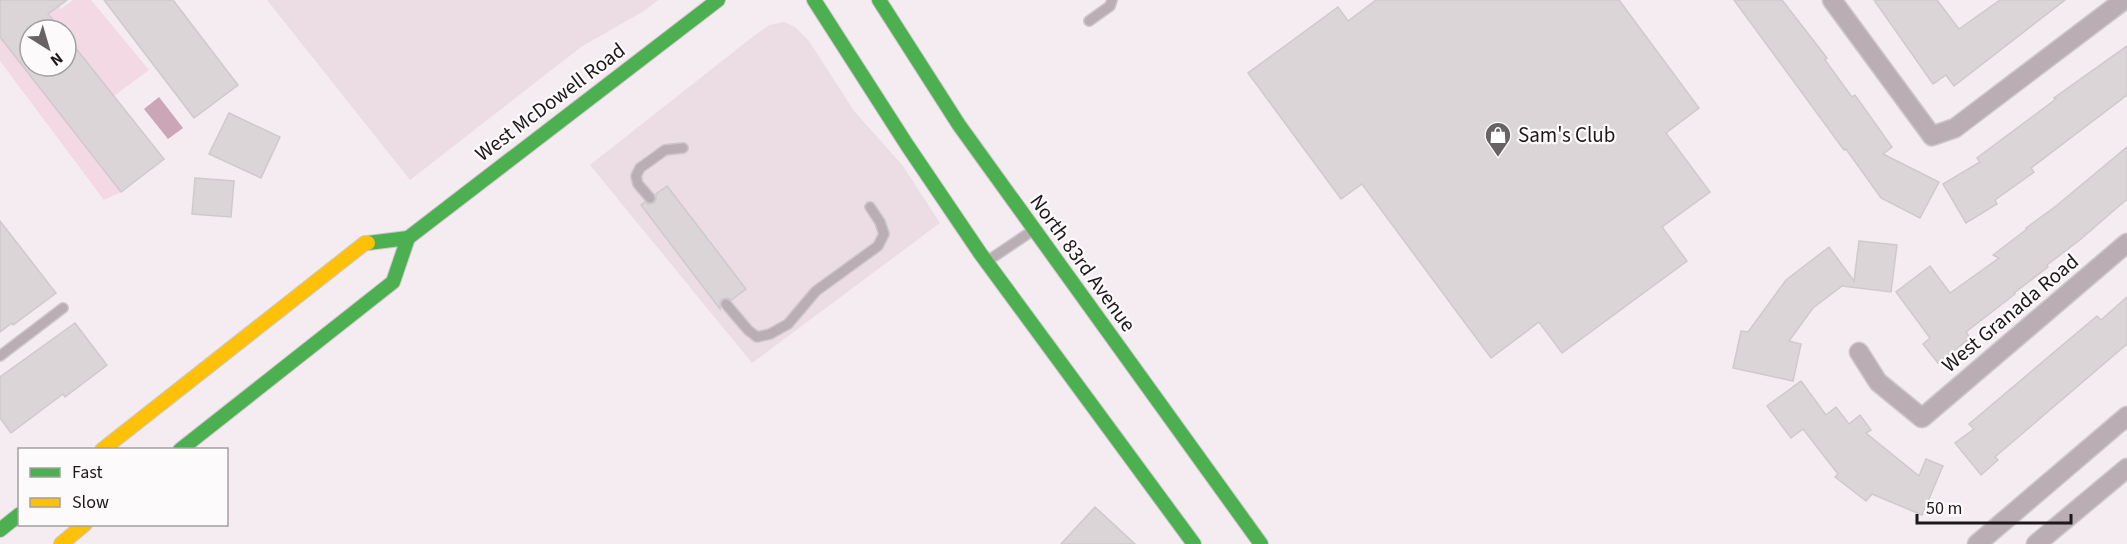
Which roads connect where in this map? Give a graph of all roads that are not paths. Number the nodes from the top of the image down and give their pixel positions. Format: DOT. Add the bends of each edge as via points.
graph roads {
  1 [pos="718,0"];
  2 [pos="814,0"];
  3 [pos="879,0"];
  4 [pos="1112,0"];
  5 [pos="1832,0"];
  6 [pos="2124,0"];
  7 [pos="1089,21"];
  8 [pos="683,148"];
  9 [pos="650,198"];
  10 [pos="870,207"];
  11 [pos="1033,230"];
  12 [pos="408,238"];
  13 [pos="2127,243"];
  14 [pos="987,261"];
  15 [pos="726,304"];
  16 [pos="63,308"];
  17 [pos="1859,352"];
  18 [pos="0,356"];
  19 [pos="2127,416"];
  20 [pos="105,448"];
  21 [pos="183,448"];
  22 [pos="2127,468"];
  23 [pos="18,516"];
  24 [pos="84,526"];
  25 [pos="0,530"];
  26 [pos="61,544"];
  27 [pos="1194,544"];
  28 [pos="1261,544"];
  29 [pos="1977,544"];
  30 [pos="2036,544"];
  1 -- 12 [label="main road, West McDowell Road"];
  2 -- 14 [label="main road"];
  3 -- 11 [label="main road, North 83rd Avenue" via="959,125"];
  4 -- 7 [label="lane" via="1110,6"];
  5 -- 6 [label="street" via="1932,136 1955,128"];
  8 -- 9 [label="lane" via="665,150 640,168 638,184"];
  10 -- 15 [label="lane" via="884,234 878,246 816,291 788,324 757,337"];
  11 -- 14 [label="lane"];
  11 -- 28 [label="main road, North 83rd Avenue"];
  12 -- 20 [label="main road" via="364,243"];
  12 -- 21 [label="main road" via="393,282"];
  13 -- 17 [label="street, West Granada Road" via="1922,418 1878,382"];
  14 -- 27 [label="main road"];
  16 -- 18 [label="lane"];
  19 -- 29 [label="street"];
  22 -- 30 [label="street"];
  23 -- 25 [label="main road"];
  24 -- 26 [label="main road"];
}
